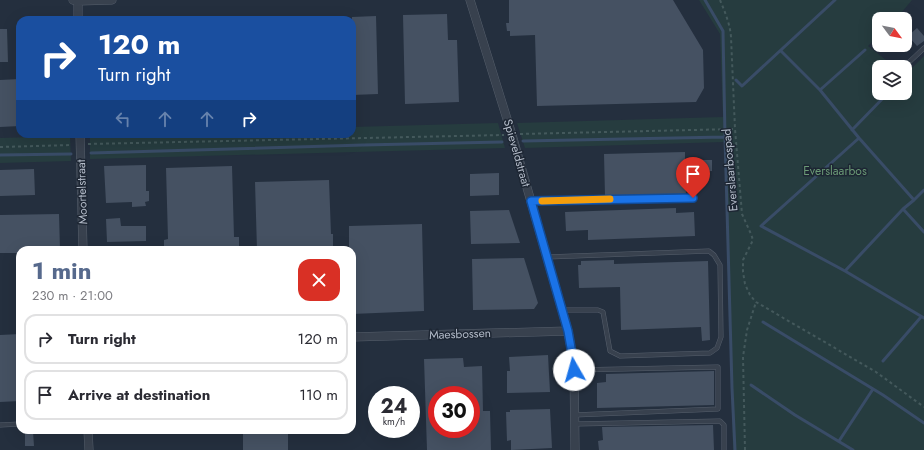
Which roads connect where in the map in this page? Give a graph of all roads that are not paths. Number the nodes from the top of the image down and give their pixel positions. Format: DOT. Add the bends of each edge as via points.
graph roads {
  1 [pos="75,0"];
  2 [pos="112,0"];
  3 [pos="470,0"];
  4 [pos="77,16"];
  5 [pos="924,48"];
  6 [pos="911,60"];
  7 [pos="80,138"];
  8 [pos="692,176"];
  9 [pos="531,201"];
  10 [pos="83,246"];
  11 [pos="547,257"];
  12 [pos="563,310"];
  13 [pos="568,331"];
  14 [pos="356,337"];
  15 [pos="574,370"];
  16 [pos="574,415"];
  17 [pos="0,424"];
  18 [pos="16,424"];
  19 [pos="574,424"];
  20 [pos="88,434"];
  21 [pos="89,450"];
  22 [pos="575,450"];
  23 [pos="724,450"];
  1 -- 2 [label="street"];
  1 -- 4 [label="street"];
  3 -- 9 [label="street, Spieveldstraat"];
  5 -- 6 [label="lane"];
  7 -- 10 [label="street, Moortelstraat"];
  8 -- 9 [label="lane" via="693,198"];
  9 -- 11 [label="street, Spieveldstraat"];
  11 -- 12 [label="street, Spieveldstraat"];
  11 -- 12 [label="lane" via="709,251 720,265 721,337 718,348 710,353 620,356 610,351 603,312"];
  12 -- 13 [label="street, Spieveldstraat"];
  13 -- 14 [label="street, Maesbossen"];
  13 -- 15 [label="street, Spieveldstraat"];
  15 -- 16 [label="street, Spieveldstraat"];
  15 -- 16 [label="lane" via="718,367 718,409"];
  16 -- 19 [label="street, Spieveldstraat"];
  17 -- 18 [label="lane"];
  19 -- 22 [label="street, Spieveldstraat"];
  19 -- 23 [label="lane" via="720,420 724,425"];
  20 -- 21 [label="street"];
}
